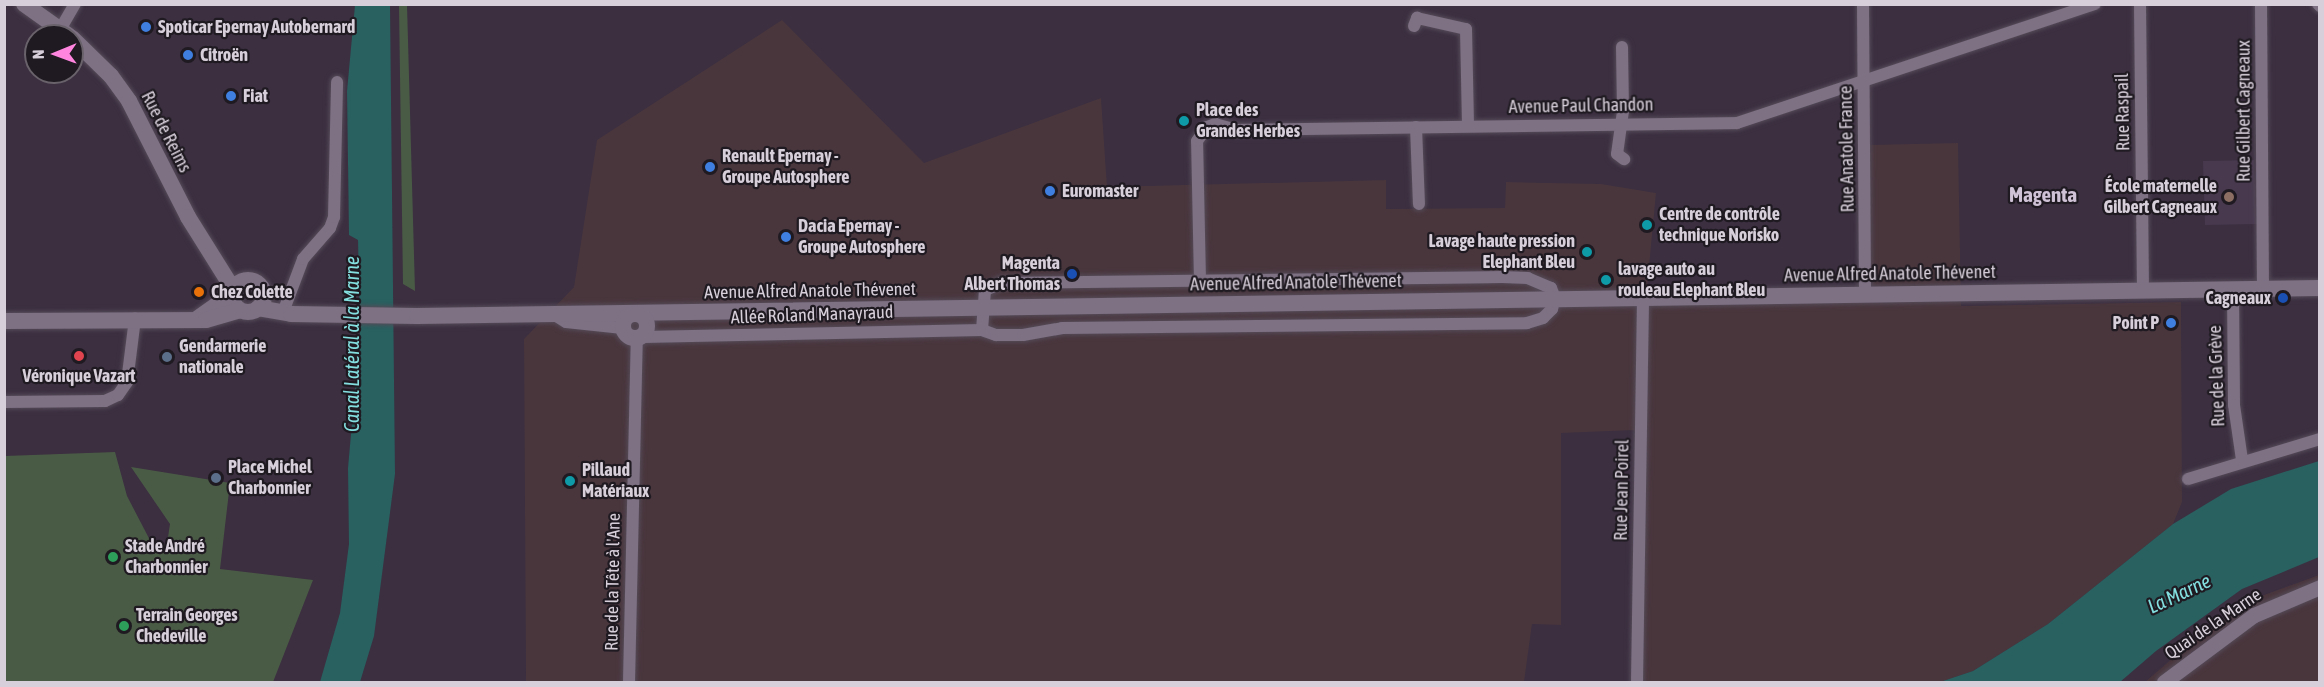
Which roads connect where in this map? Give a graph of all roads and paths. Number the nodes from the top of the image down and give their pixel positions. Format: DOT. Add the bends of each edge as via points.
graph roads {
  1 [pos="24,4"];
  2 [pos="75,4"];
  3 [pos="1863,4"];
  4 [pos="2095,4"];
  5 [pos="2140,4"];
  6 [pos="2261,4"];
  7 [pos="53,24"];
  8 [pos="70,24"];
  9 [pos="1414,26"];
  10 [pos="1622,47"];
  11 [pos="84,50"];
  12 [pos="337,82"];
  13 [pos="1864,84"];
  14 [pos="1621,122"];
  15 [pos="1468,125"];
  16 [pos="1416,127"];
  17 [pos="1624,159"];
  18 [pos="1419,204"];
  19 [pos="212,255"];
  20 [pos="248,279"];
  21 [pos="1200,281"];
  22 [pos="2319,288"];
  23 [pos="2232,289"];
  24 [pos="2263,289"];
  25 [pos="2143,290"];
  26 [pos="233,291"];
  27 [pos="264,291"];
  28 [pos="1865,294"];
  29 [pos="1555,298"];
  30 [pos="1643,298"];
  31 [pos="285,306"];
  32 [pos="258,308"];
  33 [pos="981,308"];
  34 [pos="240,310"];
  35 [pos="553,314"];
  36 [pos="309,315"];
  37 [pos="198,318"];
  38 [pos="135,319"];
  39 [pos="4,321"];
  40 [pos="640,327"];
  41 [pos="623,328"];
  42 [pos="982,330"];
  43 [pos="4,402"];
  44 [pos="2319,439"];
  45 [pos="2241,460"];
  46 [pos="2188,479"];
  47 [pos="2319,588"];
  48 [pos="629,682"];
  49 [pos="1637,682"];
  50 [pos="2164,682"];
  1 -- 7 [label="main road, Rue de Reims"];
  2 -- 8 [label="street"];
  3 -- 13 [label="street, Rue Anatole France"];
  4 -- 13 [label="street, Avenue Paul Chandon"];
  5 -- 25 [label="street, Rue Raspail"];
  6 -- 24 [label="street, Rue Gilbert Cagneaux"];
  9 -- 15 [label="street" via="1417,18 1466,29"];
  10 -- 14 [label="street"];
  11 -- 19 [label="main road, Rue de Reims" via="111,76 129,101 178,199"];
  12 -- 31 [label="street" via="334,217 330,228 303,259"];
  13 -- 14 [label="street, Avenue Paul Chandon" via="1737,123"];
  13 -- 28 [label="street, Rue Anatole France"];
  14 -- 15 [label="street, Avenue Paul Chandon"];
  14 -- 17 [label="street" via="1617,154"];
  15 -- 16 [label="street, Avenue Paul Chandon"];
  16 -- 18 [label="street"];
  16 -- 21 [label="street, Avenue Paul Chandon" via="1238,130 1221,123 1207,127 1197,141"];
  19 -- 20 [label="main road, Rue de Reims" via="231,272"];
  19 -- 26 [label="main road, Rue de Reims"];
  20 -- 26 [label="main road"];
  20 -- 27 [label="main road"];
  21 -- 29 [label="street" via="1528,278 1551,288"];
  21 -- 33 [label="street" via="1001,283 985,290"];
  22 -- 24 [label="main road, Avenue Alfred Anatole Thévenet"];
  23 -- 24 [label="main road, Avenue Alfred Anatole Thévenet"];
  23 -- 25 [label="main road, Avenue Alfred Anatole Thévenet"];
  23 -- 45 [label="street, Rue de la Grève" via="2234,405"];
  25 -- 28 [label="main road, Avenue Alfred Anatole Thévenet"];
  26 -- 34 [label="main road"];
  26 -- 37 [label="main road"];
  27 -- 31 [label="main road"];
  27 -- 32 [label="main road"];
  28 -- 30 [label="main road, Avenue Alfred Anatole Thévenet"];
  29 -- 30 [label="main road, Avenue Alfred Anatole Thévenet"];
  29 -- 33 [label="main road, Avenue Alfred Anatole Thévenet"];
  29 -- 42 [label="street, Allée Roland Manayraud" via="1552,309 1543,318 1527,323 1062,328 1014,335"];
  30 -- 49 [label="street, Rue Jean Poirel"];
  31 -- 36 [label="main road"];
  32 -- 34 [label="main road"];
  32 -- 36 [label="main road, Avenue Alfred Anatole Thévenet"];
  33 -- 40 [label="main road, Avenue Alfred Anatole Thévenet" via="668,313"];
  33 -- 42 [label="street"];
  34 -- 37 [label="main road" via="217,318"];
  35 -- 36 [label="main road, Avenue Alfred Anatole Thévenet"];
  35 -- 40 [label="main road, Avenue Alfred Anatole Thévenet"];
  35 -- 41 [label="street" via="566,322"];
  37 -- 38 [label="main road"];
  38 -- 39 [label="main road"];
  38 -- 43 [label="street" via="127,382 118,395 105,400"];
  40 -- 41 [label="main road" via="626,317"];
  40 -- 42 [label="street, Allée Roland Manayraud"];
  40 -- 48 [label="street, Rue de la Tête à l'Ane"];
  44 -- 45 [label="street"];
  45 -- 46 [label="street"];
  47 -- 50 [label="street, Quai de la Marne" via="2254,615"];
}
